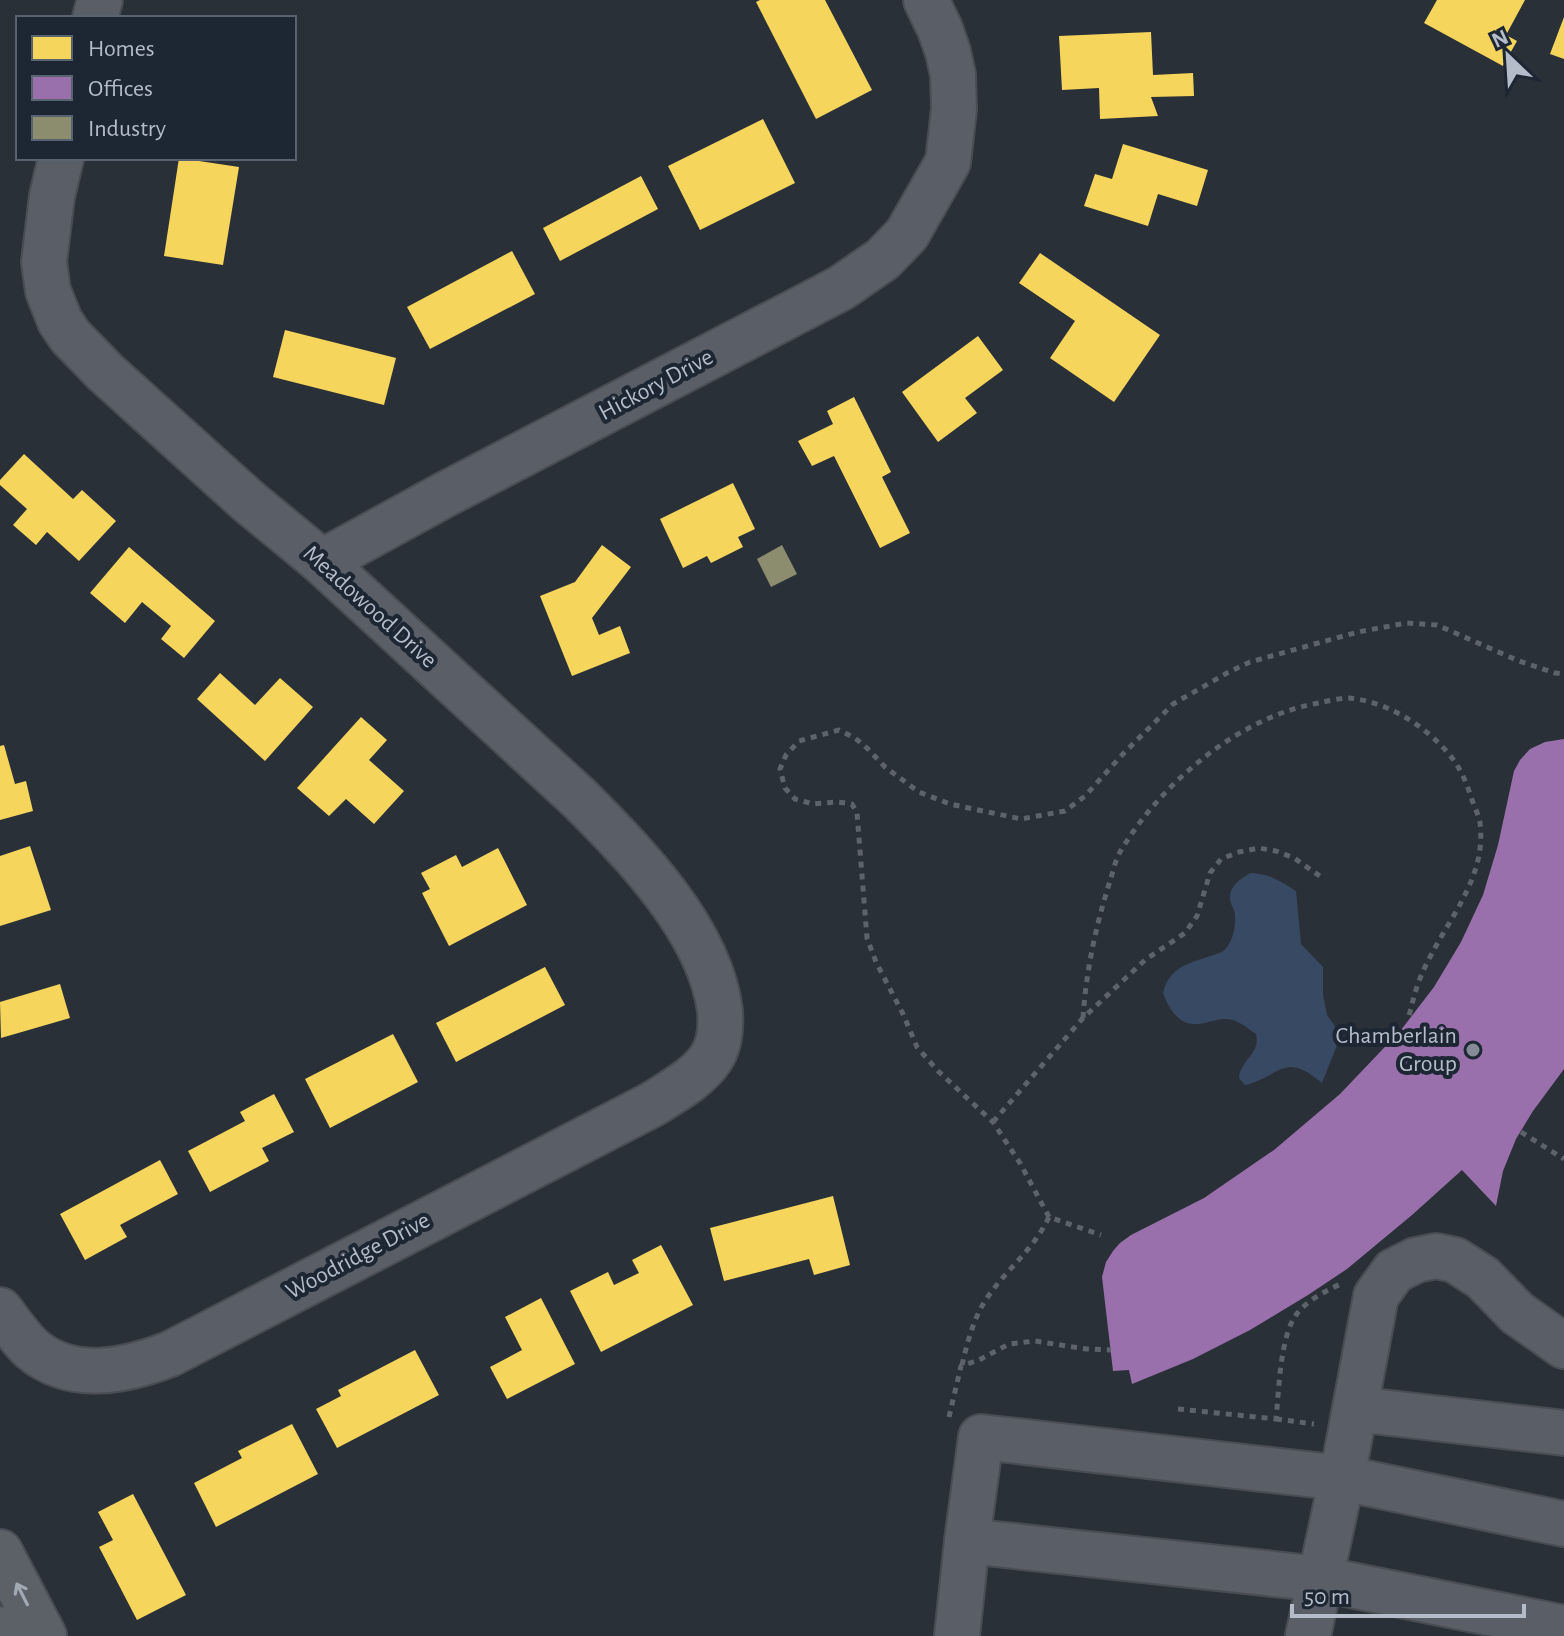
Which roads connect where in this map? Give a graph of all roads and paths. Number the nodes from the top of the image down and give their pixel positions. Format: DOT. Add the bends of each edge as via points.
graph roads {
  1 [pos="926,0"];
  2 [pos="61,160"];
  3 [pos="322,562"];
  4 [pos="1564,674"];
  5 [pos="1324,879"];
  6 [pos="1083,1018"];
  7 [pos="1408,1020"];
  8 [pos="712,1057"];
  9 [pos="993,1122"];
  10 [pos="1521,1132"];
  11 [pos="1564,1159"];
  12 [pos="1049,1217"];
  13 [pos="1101,1235"];
  14 [pos="1349,1280"];
  15 [pos="0,1310"];
  16 [pos="1564,1346"];
  17 [pos="961,1366"];
  18 [pos="1178,1409"];
  19 [pos="1355,1409"];
  20 [pos="1564,1433"];
  21 [pos="1342,1478"];
  22 [pos="1564,1524"];
  23 [pos="967,1541"];
  24 [pos="0,1552"];
  25 [pos="1321,1579"];
  26 [pos="1564,1628"];
  27 [pos="0,1629"];
  28 [pos="4,1636"];
  29 [pos="44,1636"];
  30 [pos="957,1636"];
  31 [pos="1308,1636"];
  1 -- 3 [label="street, Hickory Drive" via="953,75 948,162 907,234 883,259 841,288"];
  2 -- 3 [label="street, Meadowood Drive" via="44,262 60,321 105,372"];
  3 -- 8 [label="street, Meadowood Drive" via="579,798 650,875 688,928 713,976 721,1020"];
  4 -- 9 [label="path" via="1519,661 1437,625 1406,623 1358,632 1227,673 1173,704 1065,811 1021,819 919,792 839,730 799,741 780,769 785,788 795,799 813,804 852,804 867,938 876,962 917,1047"];
  5 -- 6 [label="path" via="1276,851 1259,848 1221,859 1185,933 1145,960"];
  6 -- 7 [label="path" via="1085,983 1106,894 1119,854 1144,818 1203,758 1266,719 1346,698 1380,705 1415,722 1447,750 1465,776 1480,823 1479,856 1467,891 1422,973"];
  6 -- 9 [label="path"];
  8 -- 15 [label="street, Woodridge Drive" via="653,1104 138,1366 109,1370 57,1365 32,1348"];
  9 -- 12 [label="path"];
  10 -- 11 [label="path"];
  12 -- 13 [label="path"];
  12 -- 17 [label="path" via="1041,1235 984,1303"];
  14 -- 18 [label="path" via="1313,1300 1289,1327 1276,1419"];
  16 -- 19 [label="street" via="1455,1260 1416,1260 1394,1271 1376,1296"];
  19 -- 20 [label="street"];
  19 -- 21 [label="street"];
  21 -- 22 [label="street"];
  21 -- 23 [label="street" via="981,1437"];
  21 -- 25 [label="street"];
  23 -- 25 [label="street"];
  23 -- 30 [label="street"];
  29 -- 24 [label="main road, one-way"];
  25 -- 26 [label="street"];
  25 -- 31 [label="street"];
  27 -- 28 [label="main road"];
}
